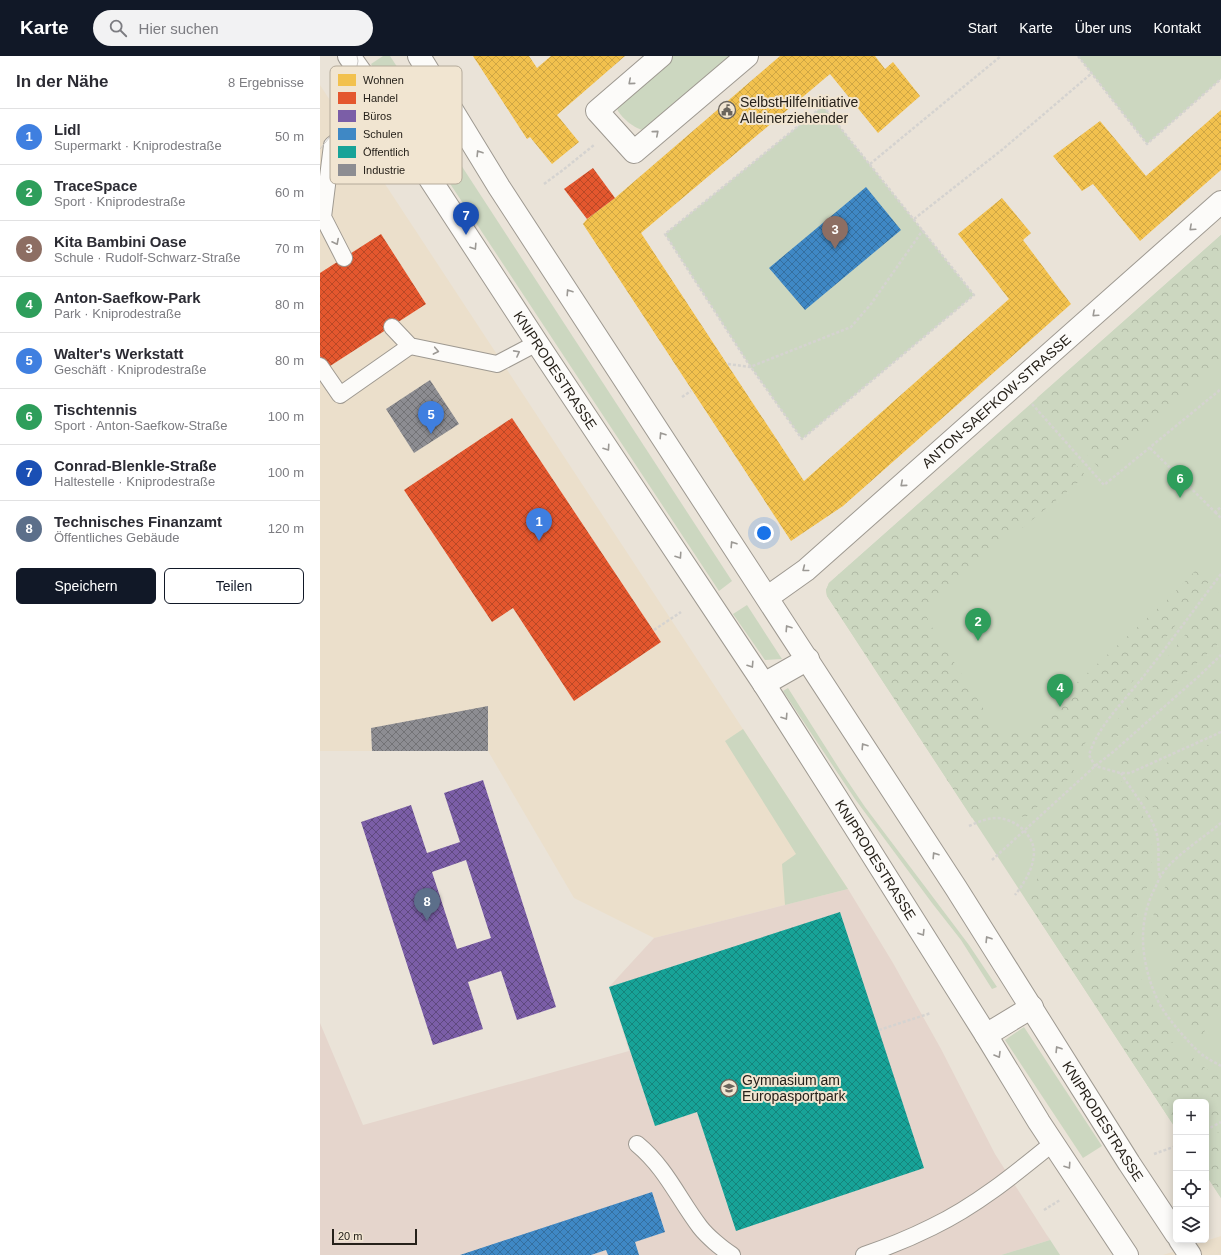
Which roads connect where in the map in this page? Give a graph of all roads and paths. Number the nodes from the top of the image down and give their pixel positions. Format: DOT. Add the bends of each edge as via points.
graph roads {
  1 [pos="349,56"];
  2 [pos="419,56"];
  3 [pos="661,56"];
  4 [pos="747,56"];
  5 [pos="1001,56"];
  6 [pos="1078,56"];
  7 [pos="356,66"];
  8 [pos="425,66"];
  9 [pos="1092,73"];
  10 [pos="1221,79"];
  11 [pos="462,126"];
  12 [pos="612,130"];
  13 [pos="330,160"];
  14 [pos="870,164"];
  15 [pos="433,184"];
  16 [pos="544,184"];
  17 [pos="1221,202"];
  18 [pos="322,218"];
  19 [pos="914,219"];
  20 [pos="923,230"];
  21 [pos="344,258"];
  22 [pos="392,327"];
  23 [pos="537,343"];
  24 [pos="410,346"];
  25 [pos="728,364"];
  26 [pos="320,366"];
  27 [pos="750,367"];
  28 [pos="1221,389"];
  29 [pos="691,390"];
  30 [pos="682,397"];
  31 [pos="1027,399"];
  32 [pos="1150,448"];
  33 [pos="1221,507"];
  34 [pos="1215,512"];
  35 [pos="1221,518"];
  36 [pos="1221,574"];
  37 [pos="768,596"];
  38 [pos="681,612"];
  39 [pos="654,630"];
  40 [pos="1221,655"];
  41 [pos="808,658"];
  42 [pos="764,684"];
  43 [pos="1221,732"];
  44 [pos="1095,766"];
  45 [pos="1120,773"];
  46 [pos="1221,823"];
  47 [pos="969,826"];
  48 [pos="1025,832"];
  49 [pos="992,860"];
  50 [pos="1160,878"];
  51 [pos="1015,895"];
  52 [pos="1032,1007"];
  53 [pos="931,1013"];
  54 [pos="879,1030"];
  55 [pos="986,1035"];
  56 [pos="1221,1066"];
  57 [pos="1221,1122"];
  58 [pos="1209,1128"];
  59 [pos="1053,1143"];
  60 [pos="637,1144"];
  61 [pos="1173,1230"];
  62 [pos="1182,1243"];
  63 [pos="732,1255"];
  64 [pos="864,1255"];
  65 [pos="1127,1255"];
  66 [pos="1190,1255"];
  1 -- 7 [label="street, KNIPRODESTRASSE"];
  8 -- 2 [label="street, KNIPRODESTRASSE, one-way"];
  3 -- 12 [label="street, one-way" via="597,111"];
  12 -- 4 [label="street, one-way" via="634,152"];
  5 -- 14 [label="path"];
  6 -- 9 [label="path"];
  9 -- 10 [label="path" via="1147,144"];
  9 -- 19 [label="path"];
  37 -- 11 [label="street, KNIPRODESTRASSE, one-way"];
  12 -- 16 [label="path"];
  13 -- 18 [label="lane"];
  14 -- 19 [label="path"];
  14 -- 27 [label="path" via="824,106 665,234"];
  15 -- 23 [label="street, KNIPRODESTRASSE, one-way"];
  17 -- 37 [label="street, ANTON-SAEFKOW-STRASSE, one-way" via="812,564"];
  18 -- 21 [label="lane, one-way"];
  19 -- 20 [label="path"];
  20 -- 27 [label="path" via="871,304 851,327"];
  20 -- 27 [label="path" via="974,295 802,439"];
  22 -- 24 [label="lane"];
  24 -- 23 [label="lane, one-way" via="497,364"];
  23 -- 42 [label="street, KNIPRODESTRASSE, one-way"];
  24 -- 26 [label="lane" via="340,395"];
  25 -- 27 [label="path"];
  28 -- 32 [label="path"];
  29 -- 30 [label="path"];
  31 -- 32 [label="path" via="1104,485"];
  32 -- 34 [label="path"];
  33 -- 34 [label="path"];
  34 -- 35 [label="path"];
  36 -- 44 [label="path" via="1100,732 1089,755"];
  41 -- 37 [label="street, KNIPRODESTRASSE, one-way"];
  38 -- 39 [label="path"];
  40 -- 44 [label="path"];
  41 -- 42 [label="street"];
  52 -- 41 [label="street, KNIPRODESTRASSE, one-way"];
  42 -- 55 [label="street, KNIPRODESTRASSE, one-way"];
  43 -- 45 [label="path" via="1130,773"];
  44 -- 45 [label="path"];
  44 -- 48 [label="path"];
  45 -- 50 [label="path" via="1151,820 1157,834"];
  46 -- 50 [label="path" via="1177,858"];
  47 -- 48 [label="path" via="997,818 1014,823"];
  48 -- 49 [label="path"];
  48 -- 51 [label="path" via="1034,851 1028,875"];
  50 -- 56 [label="path" via="1149,898 1145,916 1142,943 1148,974 1158,1001 1170,1020 1201,1054"];
  52 -- 55 [label="street"];
  61 -- 52 [label="street, KNIPRODESTRASSE, one-way"];
  53 -- 54 [label="path"];
  55 -- 59 [label="street, KNIPRODESTRASSE, one-way"];
  57 -- 58 [label="path"];
  59 -- 64 [label="lane" via="971,1205 895,1245"];
  59 -- 65 [label="street, KNIPRODESTRASSE, one-way"];
  60 -- 63 [label="lane" via="662,1169 700,1228"];
  62 -- 66 [label="street"];
}
